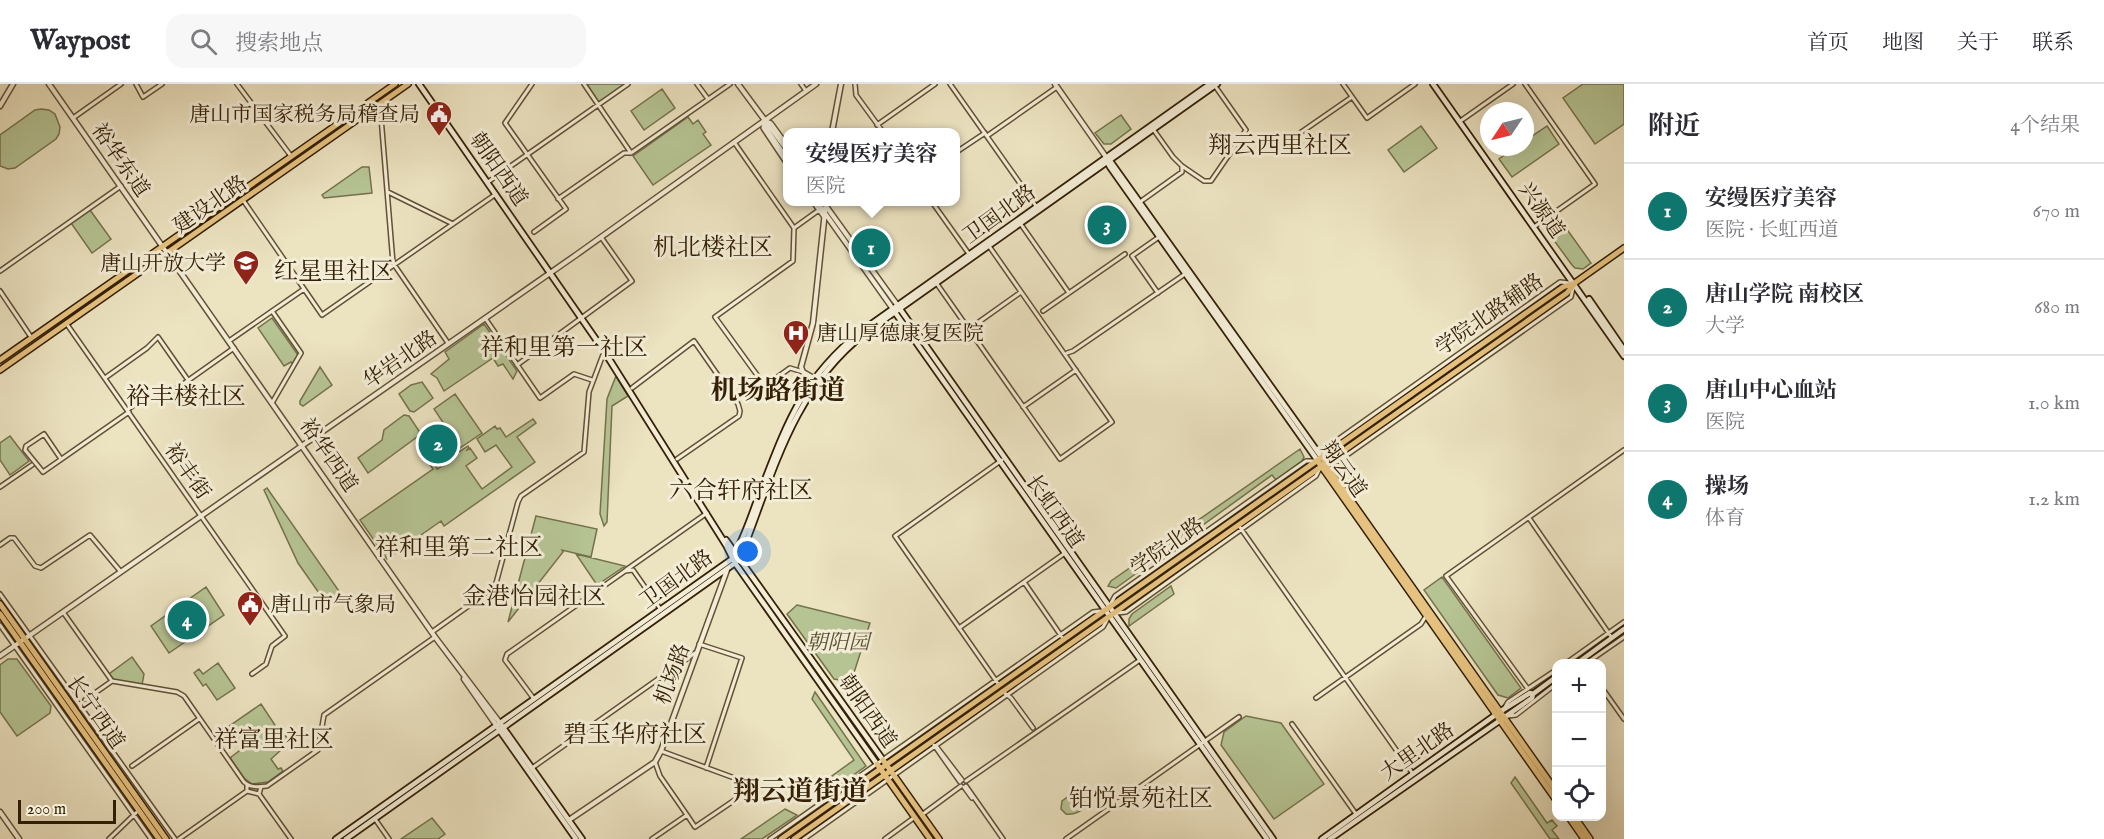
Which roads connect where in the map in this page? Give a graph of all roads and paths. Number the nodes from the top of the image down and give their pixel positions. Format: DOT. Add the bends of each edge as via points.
graph roads {
  1 [pos="13,84"];
  2 [pos="49,84"];
  3 [pos="121,84"];
  4 [pos="136,84"];
  5 [pos="162,84"];
  6 [pos="237,84"];
  7 [pos="395,84"];
  8 [pos="408,84"];
  9 [pos="419,84"];
  10 [pos="532,84"];
  11 [pos="584,84"];
  12 [pos="628,84"];
  13 [pos="697,84"];
  14 [pos="730,84"];
  15 [pos="738,84"];
  16 [pos="801,84"];
  17 [pos="816,84"];
  18 [pos="841,84"];
  19 [pos="855,84"];
  20 [pos="935,84"];
  21 [pos="950,84"];
  22 [pos="1343,84"];
  23 [pos="1415,84"];
  24 [pos="1435,84"];
  25 [pos="1513,84"];
  26 [pos="1525,84"];
  27 [pos="1214,85"];
  28 [pos="1056,86"];
  29 [pos="806,91"];
  30 [pos="1352,97"];
  31 [pos="708,99"];
  32 [pos="380,104"];
  33 [pos="597,105"];
  34 [pos="0,106"];
  35 [pos="73,118"];
  36 [pos="764,120"];
  37 [pos="1461,121"];
  38 [pos="878,125"];
  39 [pos="833,128"];
  40 [pos="880,128"];
  41 [pos="1153,129"];
  42 [pos="986,134"];
  43 [pos="783,140"];
  44 [pos="734,142"];
  45 [pos="1287,142"];
  46 [pos="783,144"];
  47 [pos="960,150"];
  48 [pos="631,153"];
  49 [pos="783,153"];
  50 [pos="527,154"];
  51 [pos="291,156"];
  52 [pos="783,158"];
  53 [pos="1108,159"];
  54 [pos="1182,166"];
  55 [pos="488,182"];
  56 [pos="121,186"];
  57 [pos="388,192"];
  58 [pos="496,194"];
  59 [pos="558,199"];
  60 [pos="243,200"];
  61 [pos="1140,202"];
  62 [pos="817,206"];
  63 [pos="818,206"];
  64 [pos="825,206"];
  65 [pos="827,206"];
  66 [pos="936,206"];
  67 [pos="1036,206"];
  68 [pos="819,210"];
  69 [pos="825,216"];
  70 [pos="1020,223"];
  71 [pos="453,224"];
  72 [pos="1535,226"];
  73 [pos="794,228"];
  74 [pos="534,232"];
  75 [pos="601,237"];
  76 [pos="1159,237"];
  77 [pos="989,246"];
  78 [pos="164,247"];
  79 [pos="1624,248"];
  80 [pos="168,253"];
  81 [pos="1125,254"];
  82 [pos="970,255"];
  83 [pos="394,265"];
  84 [pos="0,271"];
  85 [pos="551,272"];
  86 [pos="1185,274"];
  87 [pos="1575,283"];
  88 [pos="937,284"];
  89 [pos="304,289"];
  90 [pos="0,291"];
  91 [pos="1022,292"];
  92 [pos="1069,293"];
  93 [pos="1158,293"];
  94 [pos="896,309"];
  95 [pos="272,311"];
  96 [pos="1043,311"];
  97 [pos="485,318"];
  98 [pos="583,318"];
  99 [pos="1525,318"];
  100 [pos="66,323"];
  101 [pos="969,329"];
  102 [pos="32,339"];
  103 [pos="230,341"];
  104 [pos="448,343"];
  105 [pos="234,348"];
  106 [pos="1624,350"];
  107 [pos="604,351"];
  108 [pos="1068,353"];
  109 [pos="1471,356"];
  110 [pos="1624,356"];
  111 [pos="0,360"];
  112 [pos="517,365"];
  113 [pos="0,370"];
  114 [pos="1076,370"];
  115 [pos="803,372"];
  116 [pos="105,378"];
  117 [pos="188,380"];
  118 [pos="592,380"];
  119 [pos="816,380"];
  120 [pos="632,388"];
  121 [pos="272,403"];
  122 [pos="1023,406"];
  123 [pos="128,411"];
  124 [pos="302,446"];
  125 [pos="1624,450"];
  126 [pos="62,459"];
  127 [pos="676,459"];
  128 [pos="1002,460"];
  129 [pos="1321,462"];
  130 [pos="32,465"];
  131 [pos="0,487"];
  132 [pos="707,513"];
  133 [pos="202,516"];
  134 [pos="1528,518"];
  135 [pos="1240,527"];
  136 [pos="1216,536"];
  137 [pos="0,545"];
  138 [pos="735,553"];
  139 [pos="1065,553"];
  140 [pos="740,558"];
  141 [pos="734,561"];
  142 [pos="729,567"];
  143 [pos="625,571"];
  144 [pos="121,572"];
  145 [pos="1166,576"];
  146 [pos="1023,582"];
  147 [pos="1168,583"];
  148 [pos="0,594"];
  149 [pos="0,604"];
  150 [pos="661,610"];
  151 [pos="63,612"];
  152 [pos="1109,612"];
  153 [pos="0,614"];
  154 [pos="1426,614"];
  155 [pos="1624,622"];
  156 [pos="0,625"];
  157 [pos="959,628"];
  158 [pos="1624,629"];
  159 [pos="434,635"];
  160 [pos="1610,635"];
  161 [pos="1062,637"];
  162 [pos="1624,637"];
  163 [pos="25,639"];
  164 [pos="699,644"];
  165 [pos="14,646"];
  166 [pos="695,653"];
  167 [pos="0,656"];
  168 [pos="1572,659"];
  169 [pos="1587,659"];
  170 [pos="1589,659"];
  171 [pos="1140,660"];
  172 [pos="1552,673"];
  173 [pos="252,674"];
  174 [pos="1345,677"];
  175 [pos="112,681"];
  176 [pos="1552,681"];
  177 [pos="1001,688"];
  178 [pos="1552,688"];
  179 [pos="1528,689"];
  180 [pos="1606,694"];
  181 [pos="1316,698"];
  182 [pos="534,699"];
  183 [pos="85,700"];
  184 [pos="1501,716"];
  185 [pos="1239,717"];
  186 [pos="199,718"];
  187 [pos="1624,719"];
  188 [pos="1292,724"];
  189 [pos="500,727"];
  190 [pos="1032,728"];
  191 [pos="1040,730"];
  192 [pos="1031,735"];
  193 [pos="85,739"];
  194 [pos="1201,743"];
  195 [pos="935,744"];
  196 [pos="661,752"];
  197 [pos="655,762"];
  198 [pos="882,764"];
  199 [pos="132,766"];
  200 [pos="532,768"];
  201 [pos="706,768"];
  202 [pos="1413,774"];
  203 [pos="889,775"];
  204 [pos="963,784"];
  205 [pos="1552,784"];
  206 [pos="247,785"];
  207 [pos="261,787"];
  208 [pos="247,791"];
  209 [pos="1552,792"];
  210 [pos="259,794"];
  211 [pos="0,812"];
  212 [pos="136,812"];
  213 [pos="1356,814"];
  214 [pos="687,815"];
  215 [pos="919,815"];
  216 [pos="375,819"];
  217 [pos="569,820"];
  218 [pos="1571,821"];
  219 [pos="1577,821"];
  220 [pos="807,836"];
  221 [pos="19,839"];
  222 [pos="109,839"];
  223 [pos="151,839"];
  224 [pos="159,839"];
  225 [pos="166,839"];
  226 [pos="177,839"];
  227 [pos="291,839"];
  228 [pos="336,839"];
  229 [pos="346,839"];
  230 [pos="388,839"];
  231 [pos="576,839"];
  232 [pos="582,839"];
  233 [pos="652,839"];
  234 [pos="770,839"];
  235 [pos="781,839"];
  236 [pos="794,839"];
  237 [pos="885,839"];
  238 [pos="930,839"];
  239 [pos="939,839"];
  240 [pos="1002,839"];
  241 [pos="1067,839"];
  242 [pos="1267,839"];
  243 [pos="1273,839"];
  244 [pos="1322,839"];
  245 [pos="1330,839"];
  246 [pos="1584,839"];
  247 [pos="1590,839"];
  1 -- 34 [label="street"];
  2 -- 35 [label="street, 裕华东道"];
  3 -- 35 [label="street"];
  4 -- 5 [label="street" via="143,97"];
  6 -- 51 [label="street"];
  7 -- 51 [label="main road, 建设北路"];
  8 -- 32 [label="main road, 建设北路"];
  9 -- 55 [label="main road, 朝阳西道"];
  10 -- 50 [label="street" via="505,123"];
  11 -- 33 [label="street"];
  12 -- 33 [label="street"];
  13 -- 31 [label="street"];
  14 -- 31 [label="street"];
  15 -- 36 [label="street"];
  16 -- 29 [label="street"];
  17 -- 29 [label="street, 华岩北路"];
  18 -- 39 [label="street"];
  19 -- 38 [label="street" via="856,95"];
  20 -- 38 [label="street"];
  21 -- 42 [label="street"];
  22 -- 30 [label="street"];
  23 -- 30 [label="street" via="1367,118"];
  24 -- 37 [label="main road, 兴源道"];
  25 -- 37 [label="street"];
  26 -- 72 [label="street" via="1595,184"];
  27 -- 41 [label="main road, 卫国北路"];
  27 -- 53 [label="main road, 卫国北路"];
  27 -- 54 [label="street" via="1246,130 1211,181 1204,181"];
  28 -- 42 [label="street"];
  28 -- 53 [label="street, 翔云道"];
  29 -- 36 [label="street, 华岩北路"];
  30 -- 45 [label="street"];
  31 -- 48 [label="street"];
  32 -- 57 [label="street"];
  32 -- 60 [label="main road, 建设北路"];
  33 -- 48 [label="street"];
  33 -- 50 [label="street"];
  35 -- 56 [label="street, 裕华东道"];
  36 -- 43 [label="street"];
  36 -- 44 [label="street, 华岩北路"];
  36 -- 46 [label="street"];
  36 -- 49 [label="street"];
  36 -- 52 [label="street" via="763,128"];
  37 -- 72 [label="main road, 兴源道"];
  38 -- 40 [label="street"];
  41 -- 53 [label="main road, 卫国北路"];
  41 -- 54 [label="street"];
  42 -- 47 [label="street"];
  42 -- 67 [label="street"];
  44 -- 73 [label="street"];
  44 -- 75 [label="street, 华岩北路"];
  48 -- 59 [label="street" via="624,153"];
  50 -- 55 [label="street"];
  50 -- 59 [label="street"];
  51 -- 78 [label="main road, 建设北路"];
  53 -- 61 [label="main road, 翔云道"];
  53 -- 67 [label="main road, 卫国北路"];
  53 -- 70 [label="main road, 卫国北路"];
  53 -- 76 [label="main road, 翔云道"];
  54 -- 61 [label="street" via="1181,174"];
  55 -- 58 [label="main road, 朝阳西道"];
  56 -- 78 [label="street, 裕华东道"];
  56 -- 84 [label="street"];
  57 -- 71 [label="street"];
  57 -- 83 [label="street"];
  58 -- 71 [label="street"];
  58 -- 85 [label="main road, 朝阳西道"];
  59 -- 74 [label="street" via="566,209"];
  60 -- 80 [label="main road, 建设北路"];
  60 -- 89 [label="street"];
  61 -- 129 [label="main road, 翔云道"];
  62 -- 68 [label="street"];
  63 -- 69 [label="street, 长虹西道"];
  64 -- 69 [label="street"];
  65 -- 94 [label="street, 长虹西道"];
  66 -- 82 [label="street"];
  67 -- 82 [label="main road, 卫国北路"];
  68 -- 69 [label="street"];
  68 -- 73 [label="street"];
  69 -- 94 [label="street, 长虹西道"];
  69 -- 115 [label="street" via="813,323"];
  70 -- 77 [label="main road, 卫国北路"];
  70 -- 92 [label="street"];
  71 -- 83 [label="street"];
  72 -- 87 [label="main road, 兴源道"];
  73 -- 115 [label="street" via="790,265 715,317 765,386 790,368"];
  75 -- 85 [label="street, 华岩北路"];
  75 -- 98 [label="street" via="632,281"];
  76 -- 86 [label="main road, 翔云道"];
  76 -- 93 [label="street" via="1132,256"];
  77 -- 88 [label="main road, 卫国北路"];
  77 -- 91 [label="street"];
  78 -- 80 [label="street, 裕华东道"];
  78 -- 102 [label="main road, 建设北路"];
  79 -- 87 [label="main road, 学院北路"];
  80 -- 100 [label="main road, 建设北路"];
  80 -- 103 [label="street, 裕华西道"];
  81 -- 92 [label="street"];
  82 -- 94 [label="main road, 卫国北路"];
  83 -- 89 [label="street" via="322,315"];
  83 -- 104 [label="street"];
  85 -- 97 [label="street, 华岩北路"];
  85 -- 98 [label="main road, 朝阳西道"];
  86 -- 93 [label="street"];
  86 -- 129 [label="main road, 翔云道"];
  87 -- 99 [label="main road, 学院北路" via="1567,293"];
  87 -- 99 [label="street, 学院北路辅路" via="1560,282"];
  87 -- 106 [label="main road, 兴源道"];
  87 -- 110 [label="main road, 兴源道"];
  88 -- 94 [label="main road, 卫国北路"];
  88 -- 101 [label="street"];
  89 -- 95 [label="street"];
  90 -- 102 [label="street"];
  91 -- 101 [label="street"];
  91 -- 114 [label="street"];
  92 -- 96 [label="street"];
  93 -- 108 [label="street"];
  94 -- 119 [label="main road, 卫国北路" via="854,342"];
  94 -- 128 [label="main road, 长虹西道"];
  95 -- 103 [label="street"];
  95 -- 121 [label="street" via="301,353"];
  97 -- 104 [label="street, 华岩北路"];
  97 -- 112 [label="street"];
  98 -- 107 [label="main road, 朝阳西道"];
  98 -- 112 [label="street"];
  98 -- 120 [label="main road, 朝阳西道"];
  99 -- 109 [label="main road, 学院北路"];
  99 -- 109 [label="street, 学院北路辅路"];
  100 -- 113 [label="main road, 建设北路"];
  100 -- 116 [label="street, 裕丰街"];
  101 -- 122 [label="street"];
  102 -- 111 [label="main road, 建设北路"];
  103 -- 105 [label="street, 裕华西道"];
  104 -- 124 [label="street, 华岩北路"];
  105 -- 117 [label="street"];
  105 -- 121 [label="street, 裕华西道"];
  107 -- 118 [label="street"];
  107 -- 132 [label="main road, 朝阳西道"];
  109 -- 129 [label="main road, 学院北路"];
  109 -- 129 [label="main road, 学院北路" via="1354,431"];
  112 -- 118 [label="street" via="540,398 574,374"];
  114 -- 122 [label="street"];
  114 -- 122 [label="street" via="1112,422 1060,459"];
  115 -- 119 [label="street"];
  116 -- 117 [label="street" via="158,337"];
  116 -- 123 [label="street, 裕丰街"];
  117 -- 123 [label="street" via="169,394 145,397"];
  118 -- 159 [label="street" via="584,452 522,496 495,587"];
  119 -- 138 [label="main road, 卫国北路" via="785,427"];
  119 -- 140 [label="main road, 卫国北路" via="789,430"];
  120 -- 127 [label="main road, 朝阳西道"];
  120 -- 127 [label="street" via="694,341 738,404 739,416"];
  121 -- 124 [label="street, 裕华西道"];
  123 -- 126 [label="street"];
  123 -- 133 [label="street, 裕丰街"];
  124 -- 133 [label="street, 华岩北路"];
  124 -- 159 [label="street, 裕华西道"];
  125 -- 134 [label="street"];
  126 -- 126 [label="street" via="44,434 26,446 25,450 43,472"];
  127 -- 138 [label="main road, 朝阳西道"];
  128 -- 139 [label="main road, 长虹西道"];
  128 -- 152 [label="main road, 长虹西道"];
  128 -- 157 [label="street" via="895,536"];
  129 -- 135 [label="main road, 学院北路"];
  129 -- 136 [label="main road, 学院北路"];
  129 -- 154 [label="main road, 翔云道"];
  129 -- 184 [label="main road, 翔云道"];
  130 -- 131 [label="street"];
  132 -- 141 [label="main road, 朝阳西道"];
  132 -- 143 [label="street"];
  133 -- 144 [label="street, 华岩北路"];
  133 -- 173 [label="street, 裕丰街" via="285,636 272,646 266,664"];
  134 -- 160 [label="street"];
  134 -- 179 [label="street" via="1446,576"];
  135 -- 136 [label="main road, 学院北路"];
  135 -- 174 [label="street"];
  136 -- 145 [label="main road, 学院北路"];
  136 -- 147 [label="street"];
  136 -- 152 [label="main road, 学院北路"];
  137 -- 144 [label="street" via="14,538 35,566 41,568 90,535"];
  138 -- 140 [label="main road, 朝阳西道"];
  138 -- 141 [label="main road, 卫国北路"];
  139 -- 146 [label="street"];
  139 -- 152 [label="main road, 长虹西道"];
  140 -- 141 [label="main road, 卫国北路"];
  140 -- 198 [label="main road, 朝阳西道"];
  141 -- 142 [label="main road, 卫国北路"];
  141 -- 150 [label="main road, 卫国北路"];
  141 -- 198 [label="main road, 朝阳西道"];
  142 -- 164 [label="street, 机场路"];
  142 -- 189 [label="main road, 卫国北路"];
  143 -- 150 [label="street" via="633,570"];
  143 -- 182 [label="street" via="507,654 505,660"];
  144 -- 151 [label="street, 华岩北路"];
  145 -- 147 [label="street"];
  145 -- 152 [label="main road, 学院北路"];
  146 -- 157 [label="street"];
  146 -- 161 [label="street"];
  147 -- 152 [label="street" via="1126,612"];
  148 -- 163 [label="street"];
  149 -- 163 [label="main road, 长宁西道"];
  150 -- 182 [label="main road, 卫国北路"];
  151 -- 163 [label="street, 华岩北路"];
  151 -- 175 [label="street"];
  152 -- 161 [label="main road, 学院北路"];
  152 -- 171 [label="main road, 长虹西道"];
  152 -- 177 [label="main road, 学院北路"];
  152 -- 194 [label="main road, 长虹西道"];
  153 -- 163 [label="main road, 长宁西道"];
  154 -- 174 [label="street" via="1421,624"];
  154 -- 184 [label="main road, 翔云道"];
  155 -- 160 [label="street"];
  156 -- 165 [label="street"];
  157 -- 177 [label="street"];
  158 -- 160 [label="main road"];
  159 -- 189 [label="street, 裕华西道"];
  159 -- 207 [label="street" via="324,715 318,750"];
  160 -- 168 [label="street"];
  160 -- 169 [label="main road"];
  161 -- 177 [label="main road, 学院北路"];
  162 -- 170 [label="street"];
  163 -- 165 [label="street, 华岩北路"];
  163 -- 193 [label="main road, 长宁西道"];
  163 -- 225 [label="main road, 长宁西道"];
  163 -- 226 [label="street"];
  164 -- 166 [label="street, 机场路"];
  164 -- 201 [label="street" via="742,658"];
  165 -- 167 [label="street, 华岩北路"];
  165 -- 193 [label="street"];
  166 -- 196 [label="street, 机场路"];
  166 -- 200 [label="street"];
  171 -- 191 [label="street"];
  171 -- 194 [label="main road, 长虹西道"];
  172 -- 179 [label="street"];
  174 -- 181 [label="street"];
  174 -- 202 [label="street"];
  175 -- 183 [label="street"];
  175 -- 186 [label="street" via="177,692"];
  176 -- 184 [label="main road, 大里北路"];
  177 -- 190 [label="street"];
  177 -- 195 [label="main road, 学院北路"];
  177 -- 198 [label="main road, 学院北路"];
  178 -- 184 [label="street" via="1516,715"];
  179 -- 184 [label="street" via="1508,702"];
  180 -- 187 [label="street"];
  182 -- 189 [label="main road, 卫国北路"];
  184 -- 202 [label="main road, 大里北路"];
  184 -- 205 [label="main road, 翔云道"];
  184 -- 209 [label="main road, 翔云道"];
  184 -- 245 [label="main road, 大里北路"];
  185 -- 194 [label="street"];
  186 -- 199 [label="street"];
  186 -- 206 [label="street"];
  188 -- 213 [label="street"];
  189 -- 200 [label="main road, 裕华西道"];
  189 -- 216 [label="main road, 卫国北路"];
  189 -- 228 [label="main road, 卫国北路"];
  189 -- 231 [label="main road, 裕华西道"];
  190 -- 191 [label="street"];
  190 -- 192 [label="street"];
  191 -- 192 [label="street"];
  192 -- 204 [label="street"];
  193 -- 212 [label="main road, 长宁西道"];
  194 -- 241 [label="street"];
  194 -- 242 [label="main road, 长虹西道"];
  194 -- 243 [label="main road, 长虹西道"];
  195 -- 203 [label="main road, 学院北路"];
  195 -- 204 [label="street"];
  196 -- 197 [label="street, 机场路"];
  196 -- 201 [label="street"];
  197 -- 214 [label="street"];
  197 -- 217 [label="street, 机场路"];
  198 -- 203 [label="main road, 朝阳西道"];
  198 -- 234 [label="street"];
  198 -- 235 [label="main road, 学院北路"];
  200 -- 217 [label="main road, 裕华西道"];
  201 -- 214 [label="street" via="748,783 746,792 695,827"];
  202 -- 213 [label="main road, 大里北路"];
  203 -- 215 [label="main road, 朝阳西道"];
  203 -- 220 [label="main road, 学院北路"];
  204 -- 215 [label="street"];
  204 -- 240 [label="street"];
  206 -- 207 [label="street"];
  206 -- 208 [label="street"];
  207 -- 210 [label="street"];
  208 -- 210 [label="street"];
  208 -- 226 [label="street"];
  210 -- 227 [label="street"];
  211 -- 221 [label="street"];
  212 -- 222 [label="street"];
  212 -- 223 [label="street"];
  212 -- 224 [label="main road, 长宁西道"];
  213 -- 244 [label="main road, 大里北路"];
  214 -- 233 [label="street"];
  215 -- 237 [label="street"];
  215 -- 238 [label="main road, 朝阳西道"];
  215 -- 239 [label="main road, 朝阳西道"];
  216 -- 229 [label="main road, 卫国北路"];
  216 -- 230 [label="street"];
  217 -- 232 [label="main road, 裕华西道"];
  218 -- 246 [label="main road"];
  219 -- 247 [label="main road"];
  220 -- 236 [label="main road, 学院北路"];
}
